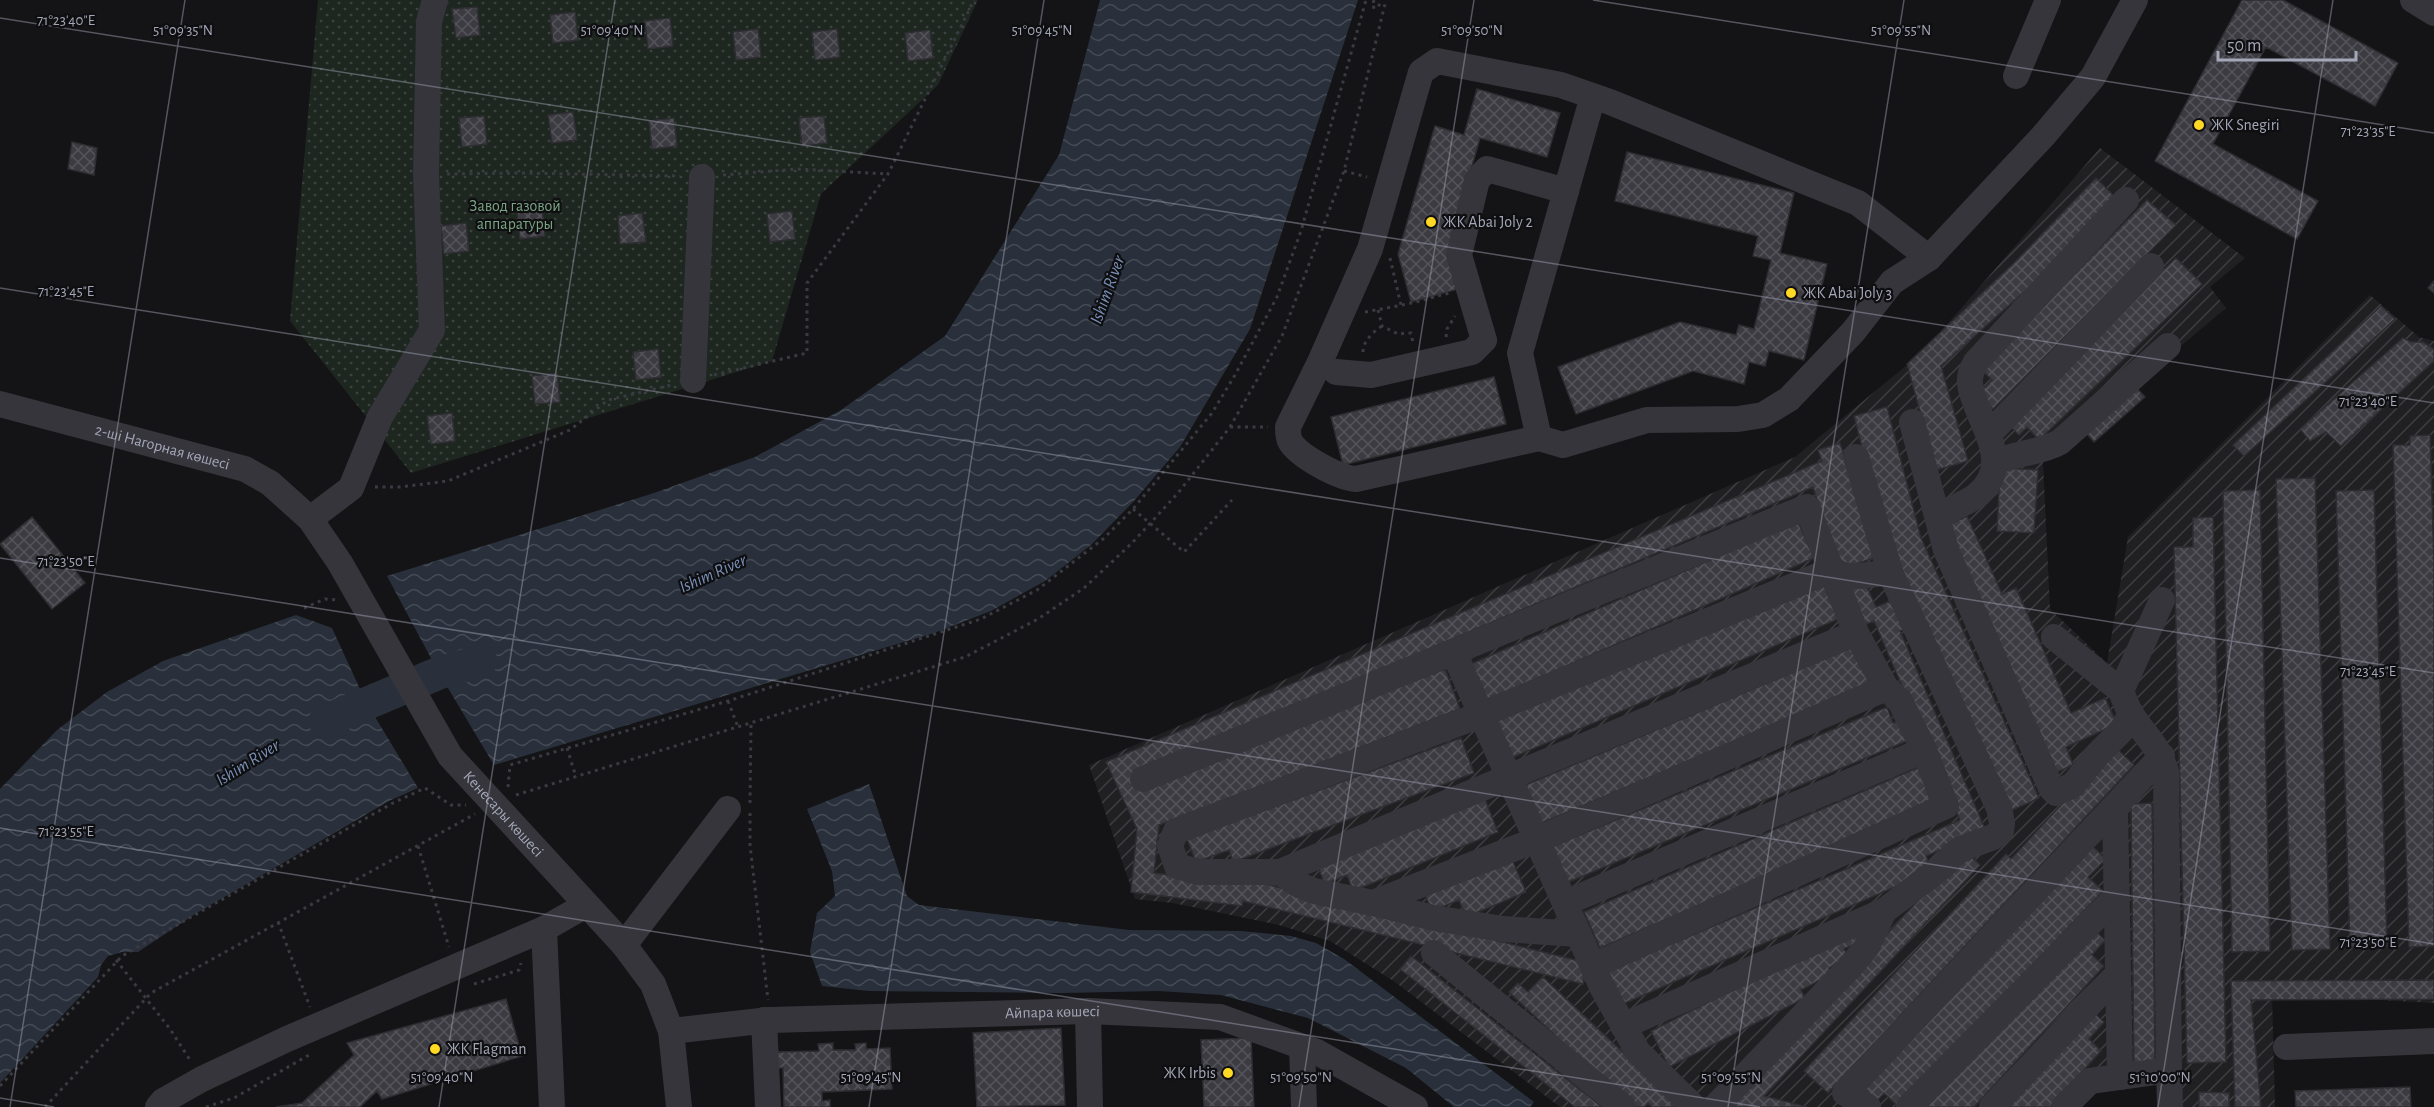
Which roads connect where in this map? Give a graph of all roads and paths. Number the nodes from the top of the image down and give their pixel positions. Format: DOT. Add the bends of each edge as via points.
graph roads {
  1 [pos="435,0"];
  2 [pos="1365,0"];
  3 [pos="1374,0"];
  4 [pos="1381,0"];
  5 [pos="1386,0"];
  6 [pos="2048,0"];
  7 [pos="2135,0"];
  8 [pos="2413,0"];
  9 [pos="2434,13"];
  10 [pos="2016,76"];
  11 [pos="1593,96"];
  12 [pos="426,174"];
  13 [pos="888,174"];
  14 [pos="702,177"];
  15 [pos="1566,191"];
  16 [pos="2126,200"];
  17 [pos="1388,254"];
  18 [pos="1929,258"];
  19 [pos="2151,266"];
  20 [pos="1471,295"];
  21 [pos="1401,305"];
  22 [pos="1378,310"];
  23 [pos="1360,313"];
  24 [pos="1382,326"];
  25 [pos="2168,346"];
  26 [pos="1449,358"];
  27 [pos="1419,366"];
  28 [pos="1336,372"];
  29 [pos="1371,375"];
  30 [pos="693,380"];
  31 [pos="0,404"];
  32 [pos="1912,423"];
  33 [pos="1230,427"];
  34 [pos="1288,427"];
  35 [pos="1990,434"];
  36 [pos="1539,438"];
  37 [pos="1857,457"];
  38 [pos="1994,463"];
  39 [pos="1232,500"];
  40 [pos="1133,509"];
  41 [pos="1938,515"];
  42 [pos="310,519"];
  43 [pos="1149,524"];
  44 [pos="1832,570"];
  45 [pos="1890,572"];
  46 [pos="2162,600"];
  47 [pos="345,601"];
  48 [pos="304,608"];
  49 [pos="1856,633"];
  50 [pos="2054,637"];
  51 [pos="1454,653"];
  52 [pos="1886,688"];
  53 [pos="728,701"];
  54 [pos="2126,702"];
  55 [pos="1480,715"];
  56 [pos="752,722"];
  57 [pos="738,727"];
  58 [pos="567,748"];
  59 [pos="1924,750"];
  60 [pos="2162,756"];
  61 [pos="576,777"];
  62 [pos="1508,777"];
  63 [pos="1143,779"];
  64 [pos="490,802"];
  65 [pos="2115,807"];
  66 [pos="728,809"];
  67 [pos="1536,840"];
  68 [pos="418,846"];
  69 [pos="1280,872"];
  70 [pos="2117,896"];
  71 [pos="1373,903"];
  72 [pos="1565,903"];
  73 [pos="586,905"];
  74 [pos="1884,910"];
  75 [pos="278,922"];
  76 [pos="544,930"];
  77 [pos="1578,934"];
  78 [pos="624,945"];
  79 [pos="1434,953"];
  80 [pos="116,960"];
  81 [pos="1593,966"];
  82 [pos="455,969"];
  83 [pos="2117,975"];
  84 [pos="146,998"];
  85 [pos="1088,1011"];
  86 [pos="767,1020"];
  87 [pos="1623,1026"];
  88 [pos="318,1027"];
  89 [pos="170,1029"];
  90 [pos="671,1031"];
  91 [pos="2434,1041"];
  92 [pos="1302,1047"];
  93 [pos="2286,1047"];
  94 [pos="2169,1070"];
  95 [pos="2120,1077"];
  96 [pos="2090,1081"];
  97 [pos="0,1086"];
  98 [pos="681,1103"];
  99 [pos="45,1107"];
  100 [pos="158,1107"];
  101 [pos="552,1107"];
  102 [pos="768,1107"];
  103 [pos="1090,1107"];
  104 [pos="1304,1107"];
  105 [pos="1414,1107"];
  106 [pos="1623,1107"];
  107 [pos="1694,1107"];
  108 [pos="1715,1107"];
  109 [pos="1868,1107"];
  110 [pos="1909,1107"];
  111 [pos="1992,1107"];
  112 [pos="2064,1107"];
  113 [pos="2089,1107"];
  114 [pos="2170,1107"];
  1 -- 12 [label="street" via="429,22"];
  2 -- 40 [label="path" via="1301,231 1277,297 1212,413"];
  3 -- 4 [label="path" via="1372,7 1378,8"];
  5 -- 33 [label="path" via="1344,171 1282,336"];
  6 -- 10 [label="street"];
  7 -- 18 [label="street" via="2093,77"];
  8 -- 9 [label="street"];
  11 -- 15 [label="street"];
  11 -- 18 [label="street" via="1858,202"];
  11 -- 34 [label="street" via="1561,85 1437,61 1421,72 1370,249"];
  12 -- 14 [label="path"];
  12 -- 42 [label="street" via="432,330 380,417 351,488"];
  13 -- 14 [label="path" via="797,170"];
  14 -- 30 [label="street"];
  15 -- 20 [label="street" via="1487,169 1477,180 1459,255"];
  15 -- 36 [label="street" via="1520,353"];
  16 -- 35 [label="street" via="1976,362 1970,373 1970,385"];
  17 -- 21 [label="path"];
  18 -- 36 [label="street" via="1892,282 1814,374 1789,399 1763,416 1647,420 1563,445"];
  19 -- 35 [label="street"];
  20 -- 21 [label="path"];
  20 -- 26 [label="path" via="1447,329"];
  20 -- 26 [label="street" via="1484,340 1472,352"];
  21 -- 22 [label="path"];
  22 -- 23 [label="path"];
  22 -- 24 [label="path"];
  24 -- 27 [label="path" via="1398,334 1411,333"];
  24 -- 29 [label="path" via="1363,348"];
  25 -- 38 [label="street" via="2060,442"];
  26 -- 27 [label="street"];
  27 -- 29 [label="street"];
  28 -- 29 [label="street"];
  31 -- 42 [label="street, 2-ші Нагорная көшесі" via="245,469 270,483"];
  32 -- 41 [label="street"];
  33 -- 34 [label="path"];
  33 -- 43 [label="path"];
  34 -- 36 [label="street" via="1288,439 1296,449 1343,478 1356,479"];
  35 -- 38 [label="street"];
  37 -- 45 [label="street"];
  38 -- 41 [label="street" via="1987,484 1975,496"];
  39 -- 43 [label="path" via="1184,552"];
  40 -- 43 [label="path"];
  40 -- 53 [label="path" via="1103,539 1045,584 981,619"];
  41 -- 54 [label="street" via="1946,550 2056,793 2073,785 2122,730"];
  42 -- 64 [label="street, Кенесары көшесі" via="340,563 450,756"];
  43 -- 56 [label="path" via="1084,588 1038,619 965,657"];
  44 -- 45 [label="street" via="1843,577"];
  44 -- 49 [label="street"];
  44 -- 51 [label="street" via="1807,507"];
  44 -- 55 [label="street"];
  45 -- 74 [label="street" via="1999,808 2002,823 2001,831 1993,837 1961,849"];
  46 -- 54 [label="street"];
  47 -- 48 [label="path" via="325,599"];
  49 -- 52 [label="street"];
  49 -- 62 [label="street"];
  50 -- 54 [label="street"];
  51 -- 55 [label="street"];
  51 -- 63 [label="street"];
  52 -- 59 [label="street" via="1900,701"];
  52 -- 67 [label="street"];
  53 -- 57 [label="path"];
  53 -- 58 [label="path"];
  54 -- 60 [label="street"];
  55 -- 62 [label="street"];
  55 -- 69 [label="street" via="1176,831 1172,837 1170,846 1177,866 1198,872"];
  56 -- 57 [label="path"];
  56 -- 86 [label="path" via="750,845"];
  57 -- 61 [label="path"];
  58 -- 61 [label="path"];
  58 -- 64 [label="path" via="510,765"];
  59 -- 72 [label="street"];
  59 -- 81 [label="street" via="1946,806"];
  60 -- 65 [label="street"];
  60 -- 94 [label="street" via="2166,772"];
  61 -- 64 [label="path"];
  62 -- 67 [label="street"];
  62 -- 69 [label="street"];
  64 -- 68 [label="path"];
  64 -- 73 [label="street, Кенесары көшесі"];
  64 -- 80 [label="path" via="451,805 425,788"];
  65 -- 70 [label="street"];
  65 -- 109 [label="street" via="1845,1093"];
  66 -- 78 [label="street"];
  67 -- 71 [label="street"];
  67 -- 72 [label="street"];
  68 -- 75 [label="path"];
  68 -- 82 [label="path"];
  69 -- 71 [label="street" via="1314,891"];
  70 -- 83 [label="street"];
  70 -- 110 [label="street"];
  71 -- 77 [label="street" via="1503,929"];
  72 -- 77 [label="street"];
  73 -- 76 [label="street"];
  73 -- 78 [label="street, Кенесары көшесі"];
  74 -- 87 [label="street"];
  74 -- 108 [label="street" via="1866,948 1850,968"];
  75 -- 84 [label="path"];
  75 -- 88 [label="path"];
  76 -- 82 [label="street"];
  76 -- 101 [label="street"];
  77 -- 81 [label="street"];
  78 -- 90 [label="street, Кенесары көшесі" via="653,984"];
  79 -- 106 [label="street"];
  80 -- 84 [label="path"];
  80 -- 97 [label="path"];
  81 -- 87 [label="street"];
  82 -- 88 [label="street"];
  83 -- 95 [label="street"];
  83 -- 111 [label="street"];
  84 -- 89 [label="path"];
  84 -- 99 [label="path"];
  85 -- 86 [label="street, Айпара көшесі"];
  85 -- 92 [label="street, Айпара көшесі" via="1220,1017"];
  85 -- 103 [label="street"];
  86 -- 90 [label="street, Айпара көшесі"];
  86 -- 102 [label="street"];
  87 -- 107 [label="street" via="1638,1052"];
  88 -- 100 [label="street" via="202,1078"];
  90 -- 98 [label="street, Кенесары көшесі"];
  91 -- 93 [label="street"];
  92 -- 104 [label="street"];
  92 -- 105 [label="street, Айпара көшесі"];
  94 -- 95 [label="street"];
  94 -- 114 [label="street"];
  95 -- 96 [label="street"];
  96 -- 112 [label="street"];
  96 -- 113 [label="street"];
}
